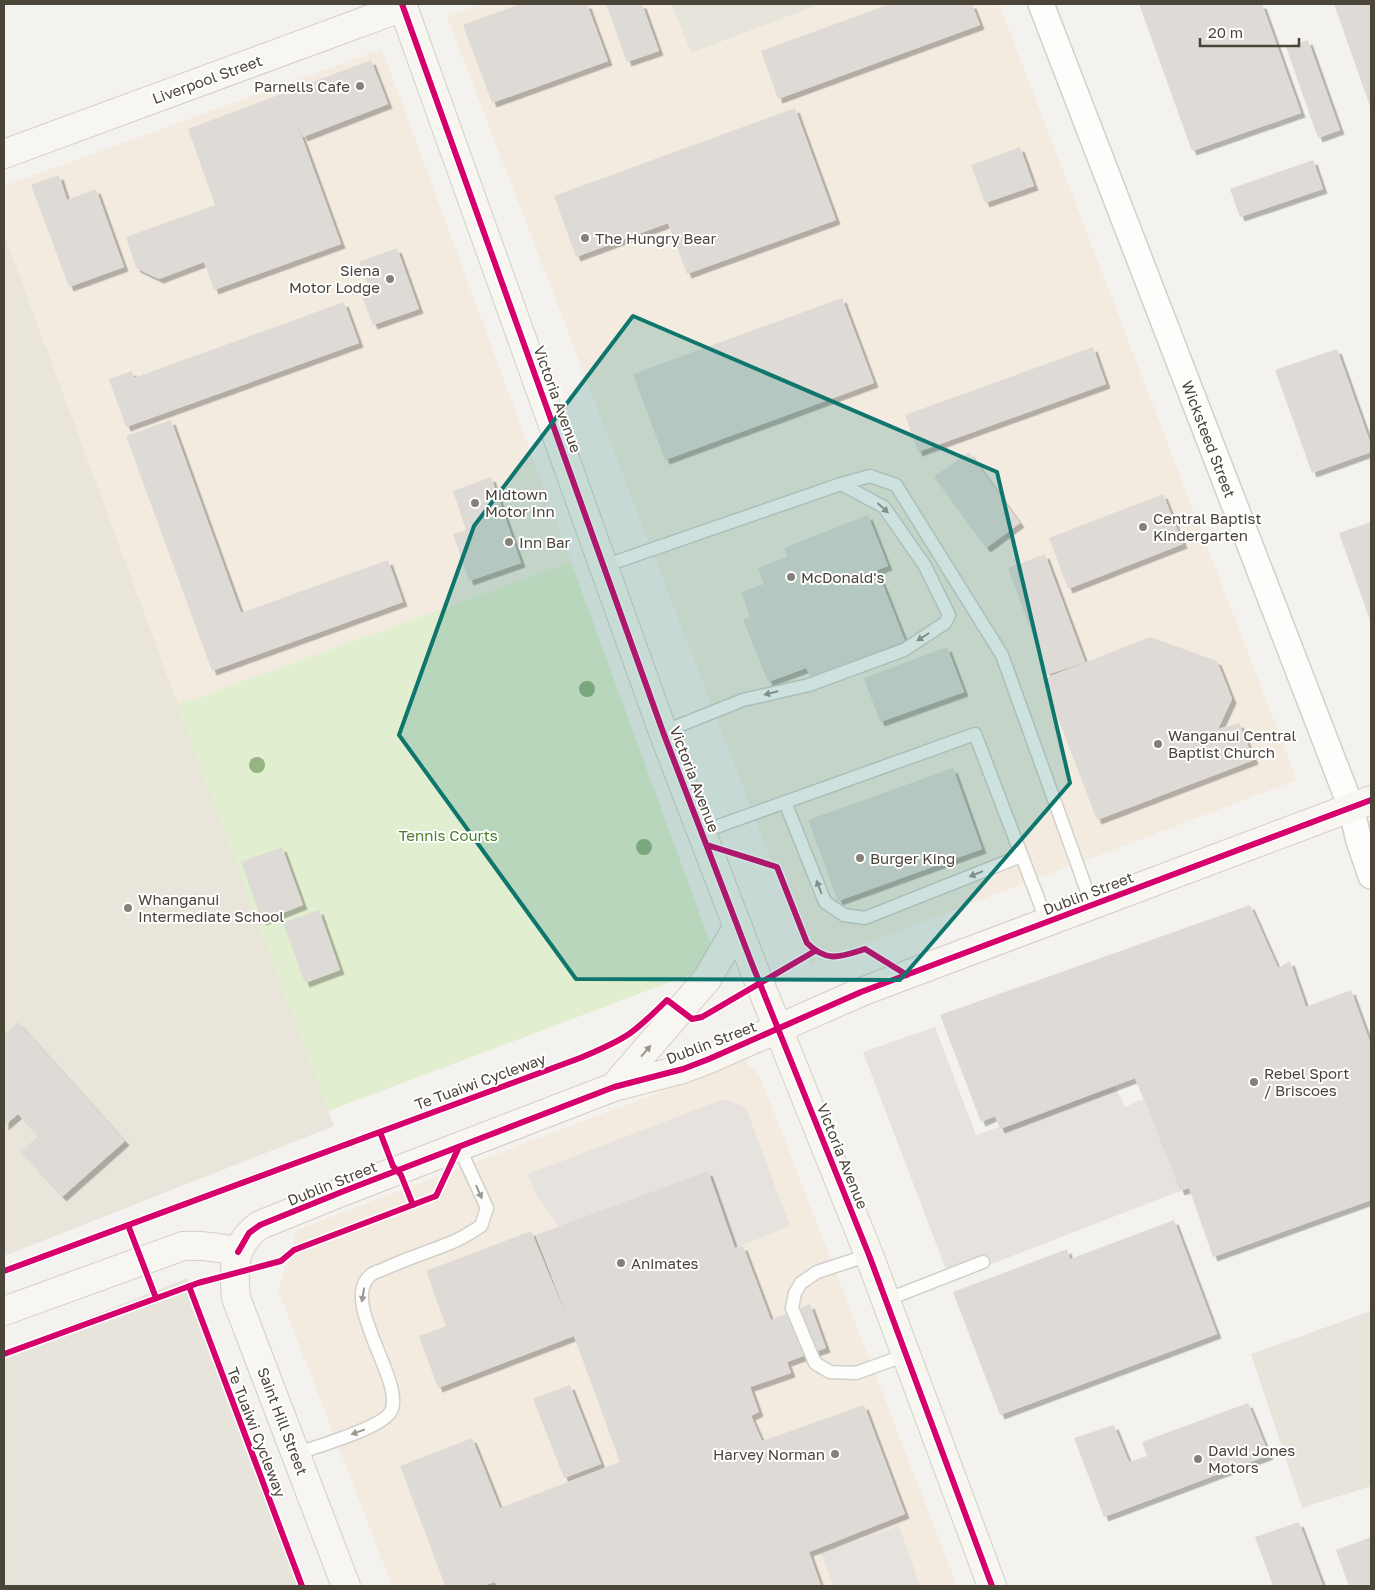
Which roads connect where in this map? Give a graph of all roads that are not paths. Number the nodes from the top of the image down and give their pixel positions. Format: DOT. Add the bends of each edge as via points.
graph roads {
  1 [pos="1041,4"];
  2 [pos="405,5"];
  3 [pos="4,154"];
  4 [pos="841,484"];
  5 [pos="604,566"];
  6 [pos="663,732"];
  7 [pos="785,802"];
  8 [pos="1361,804"];
  9 [pos="702,832"];
  10 [pos="1021,856"];
  11 [pos="1371,876"];
  12 [pos="1092,905"];
  13 [pos="1047,922"];
  14 [pos="738,926"];
  15 [pos="778,1029"];
  16 [pos="614,1087"];
  17 [pos="459,1147"];
  18 [pos="238,1252"];
  19 [pos="869,1255"];
  20 [pos="983,1262"];
  21 [pos="886,1300"];
  22 [pos="4,1310"];
  23 [pos="906,1355"];
  24 [pos="295,1454"];
  25 [pos="346,1586"];
  26 [pos="992,1586"];
  1 -- 8 [label="street, Wicksteed Street"];
  2 -- 3 [label="main road, Liverpool Street"];
  2 -- 5 [label="main road, Victoria Avenue"];
  4 -- 5 [label="lane"];
  4 -- 6 [label="lane, one-way" via="884,507 925,566 949,615 945,623 904,650 809,686 743,700"];
  4 -- 12 [label="lane" via="870,476 896,485 1002,655"];
  5 -- 6 [label="main road, Victoria Avenue"];
  6 -- 9 [label="main road, Victoria Avenue"];
  7 -- 9 [label="lane"];
  10 -- 7 [label="lane, one-way" via="866,918 844,915 824,902"];
  7 -- 10 [label="lane" via="975,734"];
  8 -- 11 [label="street, Wicksteed Street" via="1359,841"];
  8 -- 12 [label="main road, Dublin Street"];
  9 -- 14 [label="main road, Victoria Avenue"];
  10 -- 13 [label="lane"];
  12 -- 13 [label="main road, Dublin Street"];
  13 -- 15 [label="main road, Dublin Street" via="861,992"];
  14 -- 15 [label="main road, Victoria Avenue"];
  16 -- 14 [label="main road, one-way" via="707,979"];
  15 -- 16 [label="main road, Dublin Street" via="709,1060"];
  15 -- 19 [label="main road, Victoria Avenue"];
  16 -- 17 [label="main road, Dublin Street"];
  17 -- 18 [label="main road, Dublin Street" via="260,1226 249,1233"];
  17 -- 24 [label="lane, one-way" via="487,1208 482,1226 456,1241 369,1276 364,1287 361,1304 393,1394 392,1411 367,1429"];
  18 -- 22 [label="main road" via="218,1246 184,1246"];
  18 -- 24 [label="main road, Saint Hill Street" via="234,1281 236,1298"];
  19 -- 21 [label="main road, Victoria Avenue"];
  19 -- 23 [label="lane" via="817,1272 801,1283 792,1308 815,1363 830,1372 856,1373"];
  20 -- 21 [label="lane"];
  21 -- 23 [label="main road, Victoria Avenue"];
  23 -- 26 [label="main road, Victoria Avenue"];
  24 -- 25 [label="main road, Saint Hill Street"];
}
